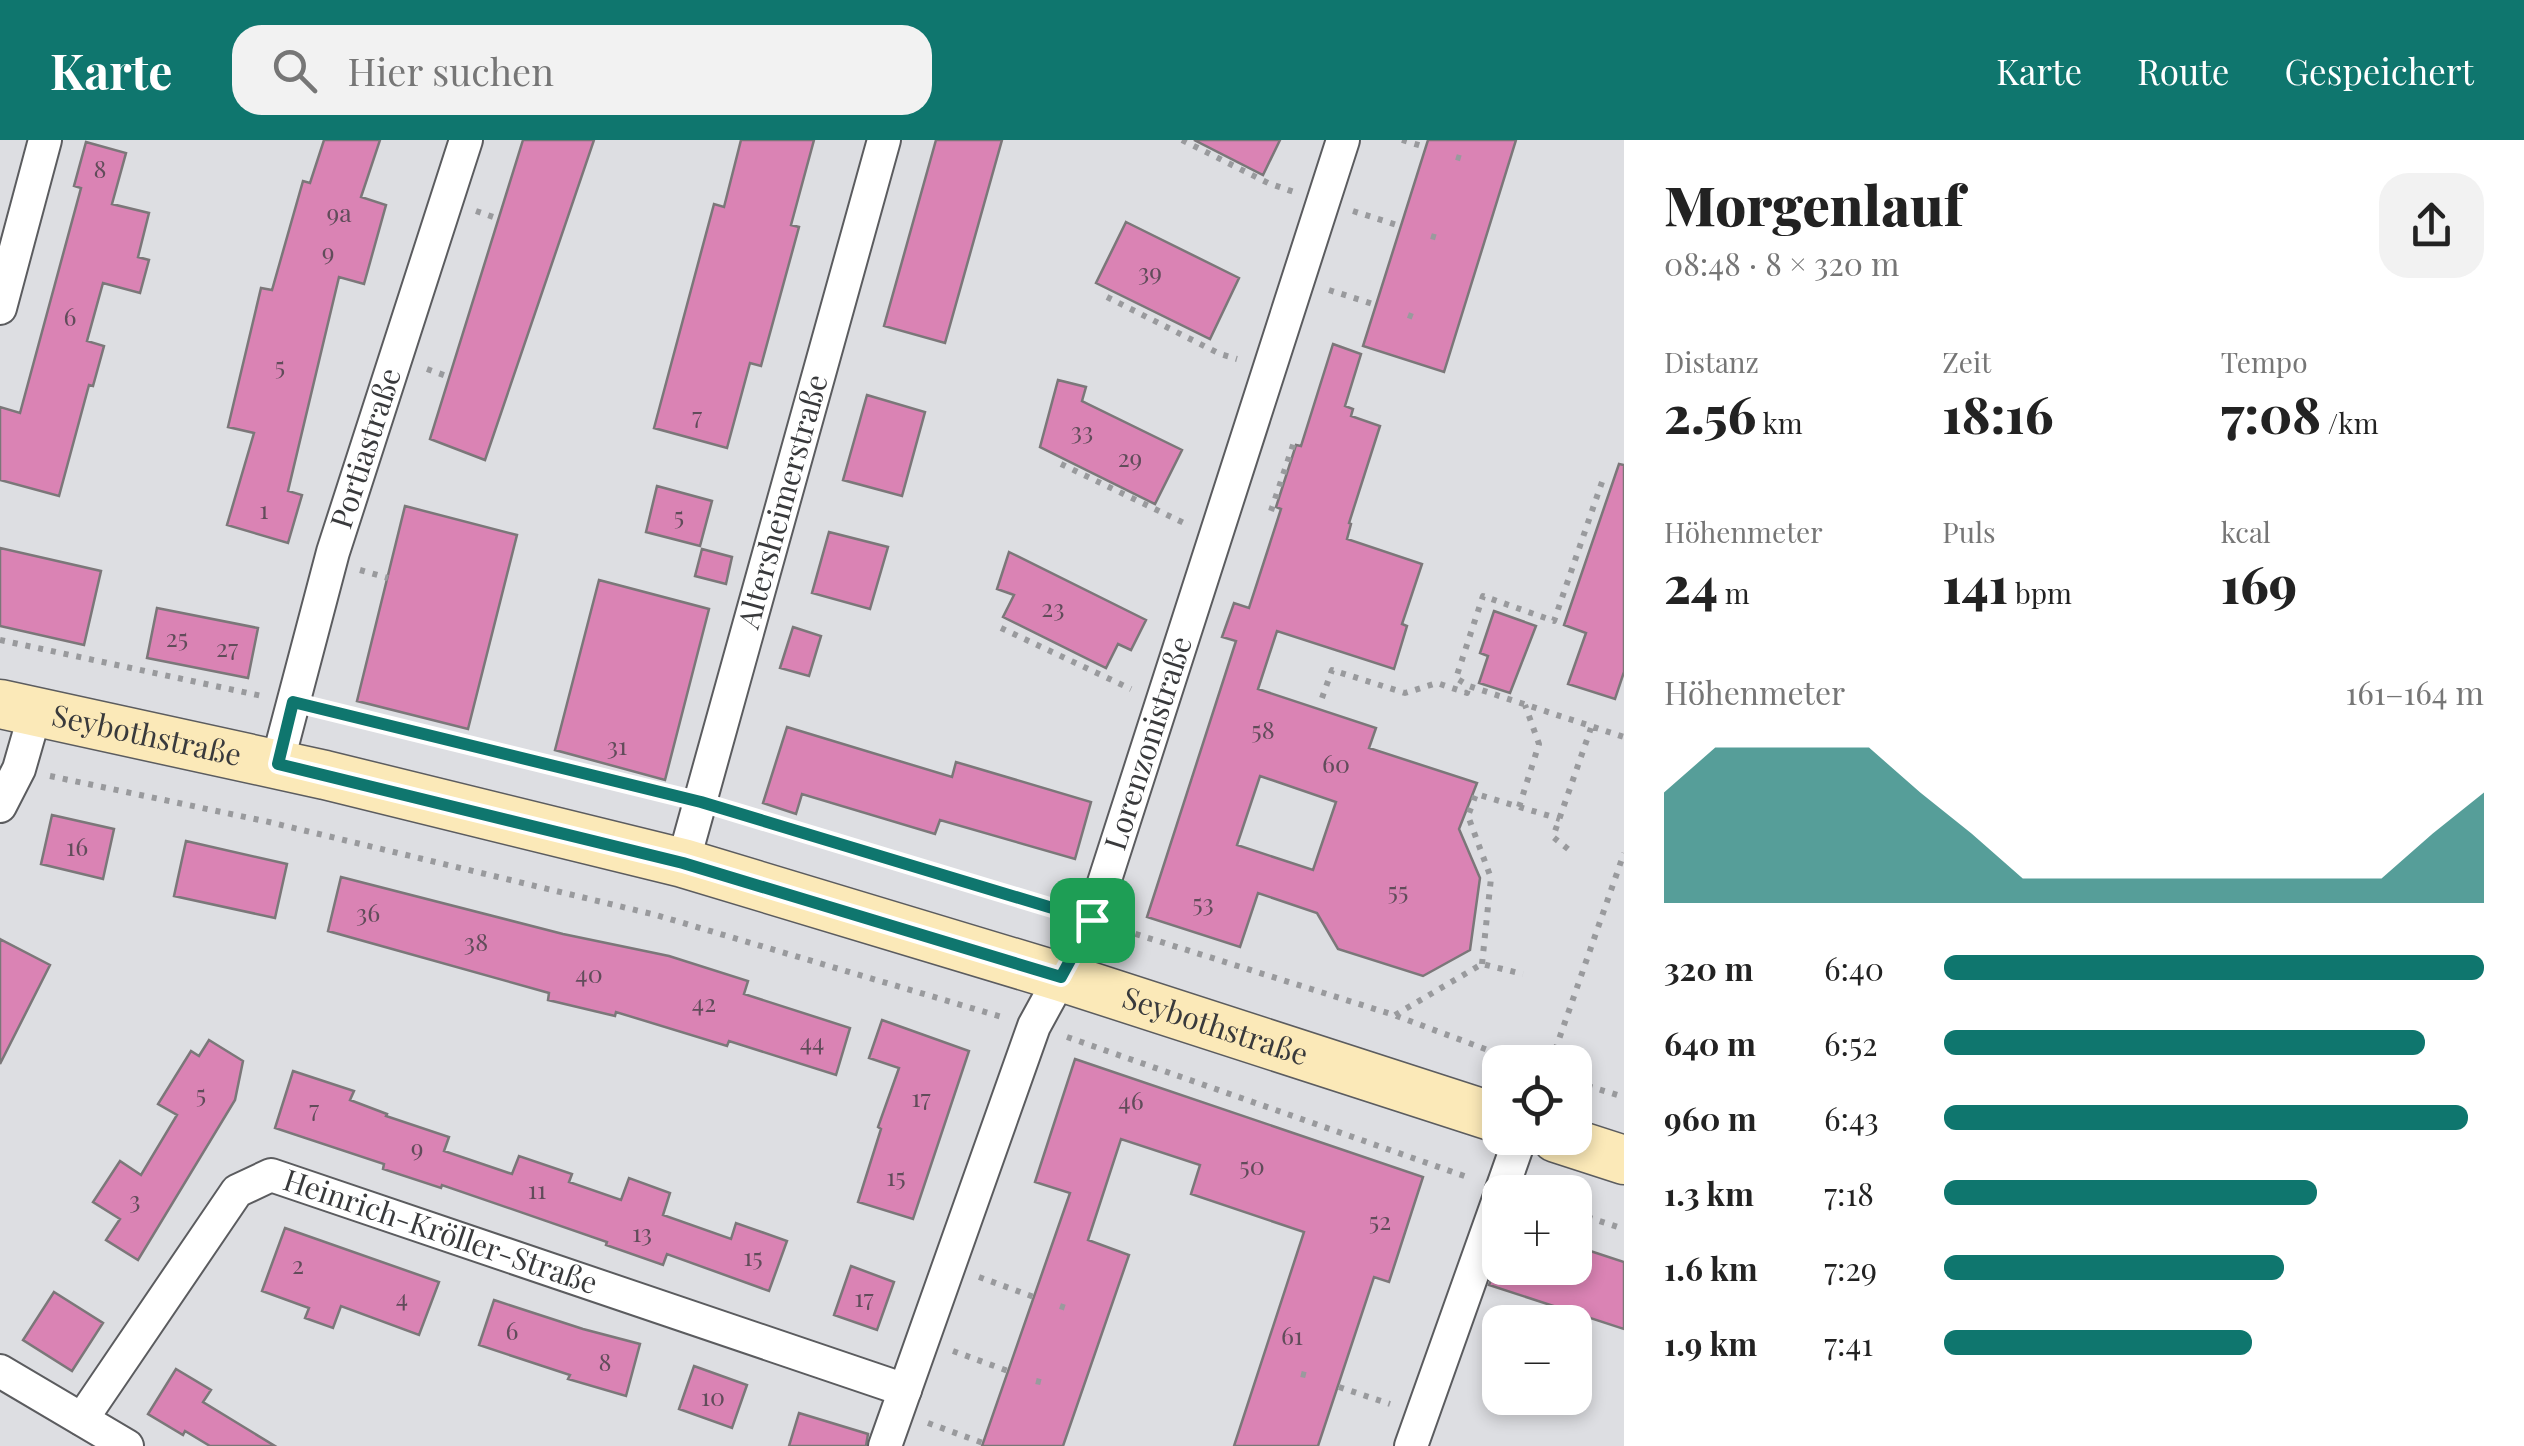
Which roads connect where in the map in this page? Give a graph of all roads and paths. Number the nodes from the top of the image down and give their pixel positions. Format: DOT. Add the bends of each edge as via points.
graph roads {
  1 [pos="45,140"];
  2 [pos="466,140"];
  3 [pos="884,140"];
  4 [pos="1182,140"];
  5 [pos="1343,140"];
  6 [pos="1402,140"];
  7 [pos="1425,147"];
  8 [pos="1456,157"];
  9 [pos="1466,160"];
  10 [pos="1324,202"];
  11 [pos="1400,226"];
  12 [pos="1431,236"];
  13 [pos="1441,239"];
  14 [pos="1298,280"];
  15 [pos="1107,297"];
  16 [pos="1376,305"];
  17 [pos="0,308"];
  18 [pos="1270,368"];
  19 [pos="1294,442"];
  20 [pos="1061,464"];
  21 [pos="1602,482"];
  22 [pos="1271,511"];
  23 [pos="1216,534"];
  24 [pos="1001,628"];
  25 [pos="0,640"];
  26 [pos="1470,686"];
  27 [pos="1322,698"];
  28 [pos="1163,700"];
  29 [pos="293,702"];
  30 [pos="1525,705"];
  31 [pos="18,707"];
  32 [pos="1592,728"];
  33 [pos="1624,737"];
  34 [pos="278,764"];
  35 [pos="19,769"];
  36 [pos="701,802"];
  37 [pos="0,806"];
  38 [pos="1519,807"];
  39 [pos="1560,820"];
  40 [pos="1568,849"];
  41 [pos="1624,853"];
  42 [pos="683,863"];
  43 [pos="1092,920"];
  44 [pos="1482,964"];
  45 [pos="1524,974"];
  46 [pos="1061,977"];
  47 [pos="1394,1015"];
  48 [pos="1034,1026"];
  49 [pos="1557,1045"];
  50 [pos="1482,1048"];
  51 [pos="1592,1087"];
  52 [pos="1624,1097"];
  53 [pos="1482,1113"];
  54 [pos="1592,1150"];
  55 [pos="1624,1160"];
  56 [pos="1482,1185"];
  57 [pos="1592,1219"];
  58 [pos="1624,1229"];
  59 [pos="1482,1246"];
  60 [pos="948,1267"];
  61 [pos="1034,1297"];
  62 [pos="924,1341"];
  63 [pos="0,1370"];
  64 [pos="1008,1371"];
  65 [pos="1339,1387"];
  66 [pos="901,1401"];
  67 [pos="1422,1414"];
  68 [pos="82,1419"];
  69 [pos="983,1442"];
  70 [pos="127,1446"];
  71 [pos="884,1446"];
  72 [pos="1411,1446"];
  1 -- 17 [label="street"];
  2 -- 29 [label="street, Portiastraße" via="379,402"];
  3 -- 36 [label="street, Altersheimerstraße"];
  4 -- 10 [label="path"];
  5 -- 10 [label="street, Lorenzonistraße"];
  6 -- 7 [label="path"];
  8 -- 9 [label="path"];
  10 -- 11 [label="path"];
  10 -- 14 [label="street, Lorenzonistraße"];
  12 -- 13 [label="path"];
  14 -- 16 [label="path"];
  14 -- 18 [label="street, Lorenzonistraße"];
  15 -- 18 [label="path" via="1220,354"];
  18 -- 23 [label="street, Lorenzonistraße"];
  19 -- 22 [label="path"];
  20 -- 23 [label="path"];
  21 -- 26 [label="path" via="1554,621 1483,596 1456,678"];
  23 -- 28 [label="street, Lorenzonistraße"];
  24 -- 28 [label="path"];
  25 -- 29 [label="path"];
  26 -- 27 [label="path" via="1468,693 1437,682 1405,693 1332,670"];
  26 -- 30 [label="path"];
  28 -- 43 [label="street, Lorenzonistraße"];
  29 -- 34 [label="street, Portiastraße"];
  29 -- 36 [label="path"];
  30 -- 32 [label="path"];
  30 -- 38 [label="path" via="1539,744"];
  31 -- 34 [label="street, Seybothstraße"];
  31 -- 35 [label="street"];
  32 -- 33 [label="path"];
  32 -- 39 [label="path"];
  34 -- 42 [label="street, Seybothstraße"];
  35 -- 37 [label="street"];
  35 -- 48 [label="path" via="656,915"];
  36 -- 42 [label="street, Altersheimerstraße"];
  36 -- 43 [label="path"];
  38 -- 39 [label="path"];
  38 -- 44 [label="path" via="1476,794 1467,815 1492,878"];
  39 -- 40 [label="path" via="1554,837"];
  41 -- 49 [label="path"];
  42 -- 46 [label="street, Seybothstraße"];
  43 -- 46 [label="street, Lorenzonistraße"];
  43 -- 47 [label="path"];
  44 -- 45 [label="path"];
  44 -- 47 [label="path"];
  46 -- 48 [label="street, Lorenzonistraße"];
  46 -- 53 [label="street, Seybothstraße"];
  47 -- 50 [label="path"];
  48 -- 56 [label="path" via="1286,1107"];
  48 -- 60 [label="street, Lorenzonistraße"];
  51 -- 52 [label="path"];
  54 -- 55 [label="street"];
  57 -- 58 [label="path"];
  59 -- 67 [label="street"];
  60 -- 61 [label="path"];
  60 -- 62 [label="street, Lorenzonistraße"];
  62 -- 64 [label="path"];
  62 -- 66 [label="street, Lorenzonistraße"];
  63 -- 68 [label="street"];
  65 -- 67 [label="path"];
  66 -- 68 [label="street, Heinrich-Kröller-Straße" via="271,1175 236,1192"];
  66 -- 69 [label="path"];
  66 -- 71 [label="street, Lorenzonistraße"];
  67 -- 72 [label="street"];
  68 -- 70 [label="street"];
}
